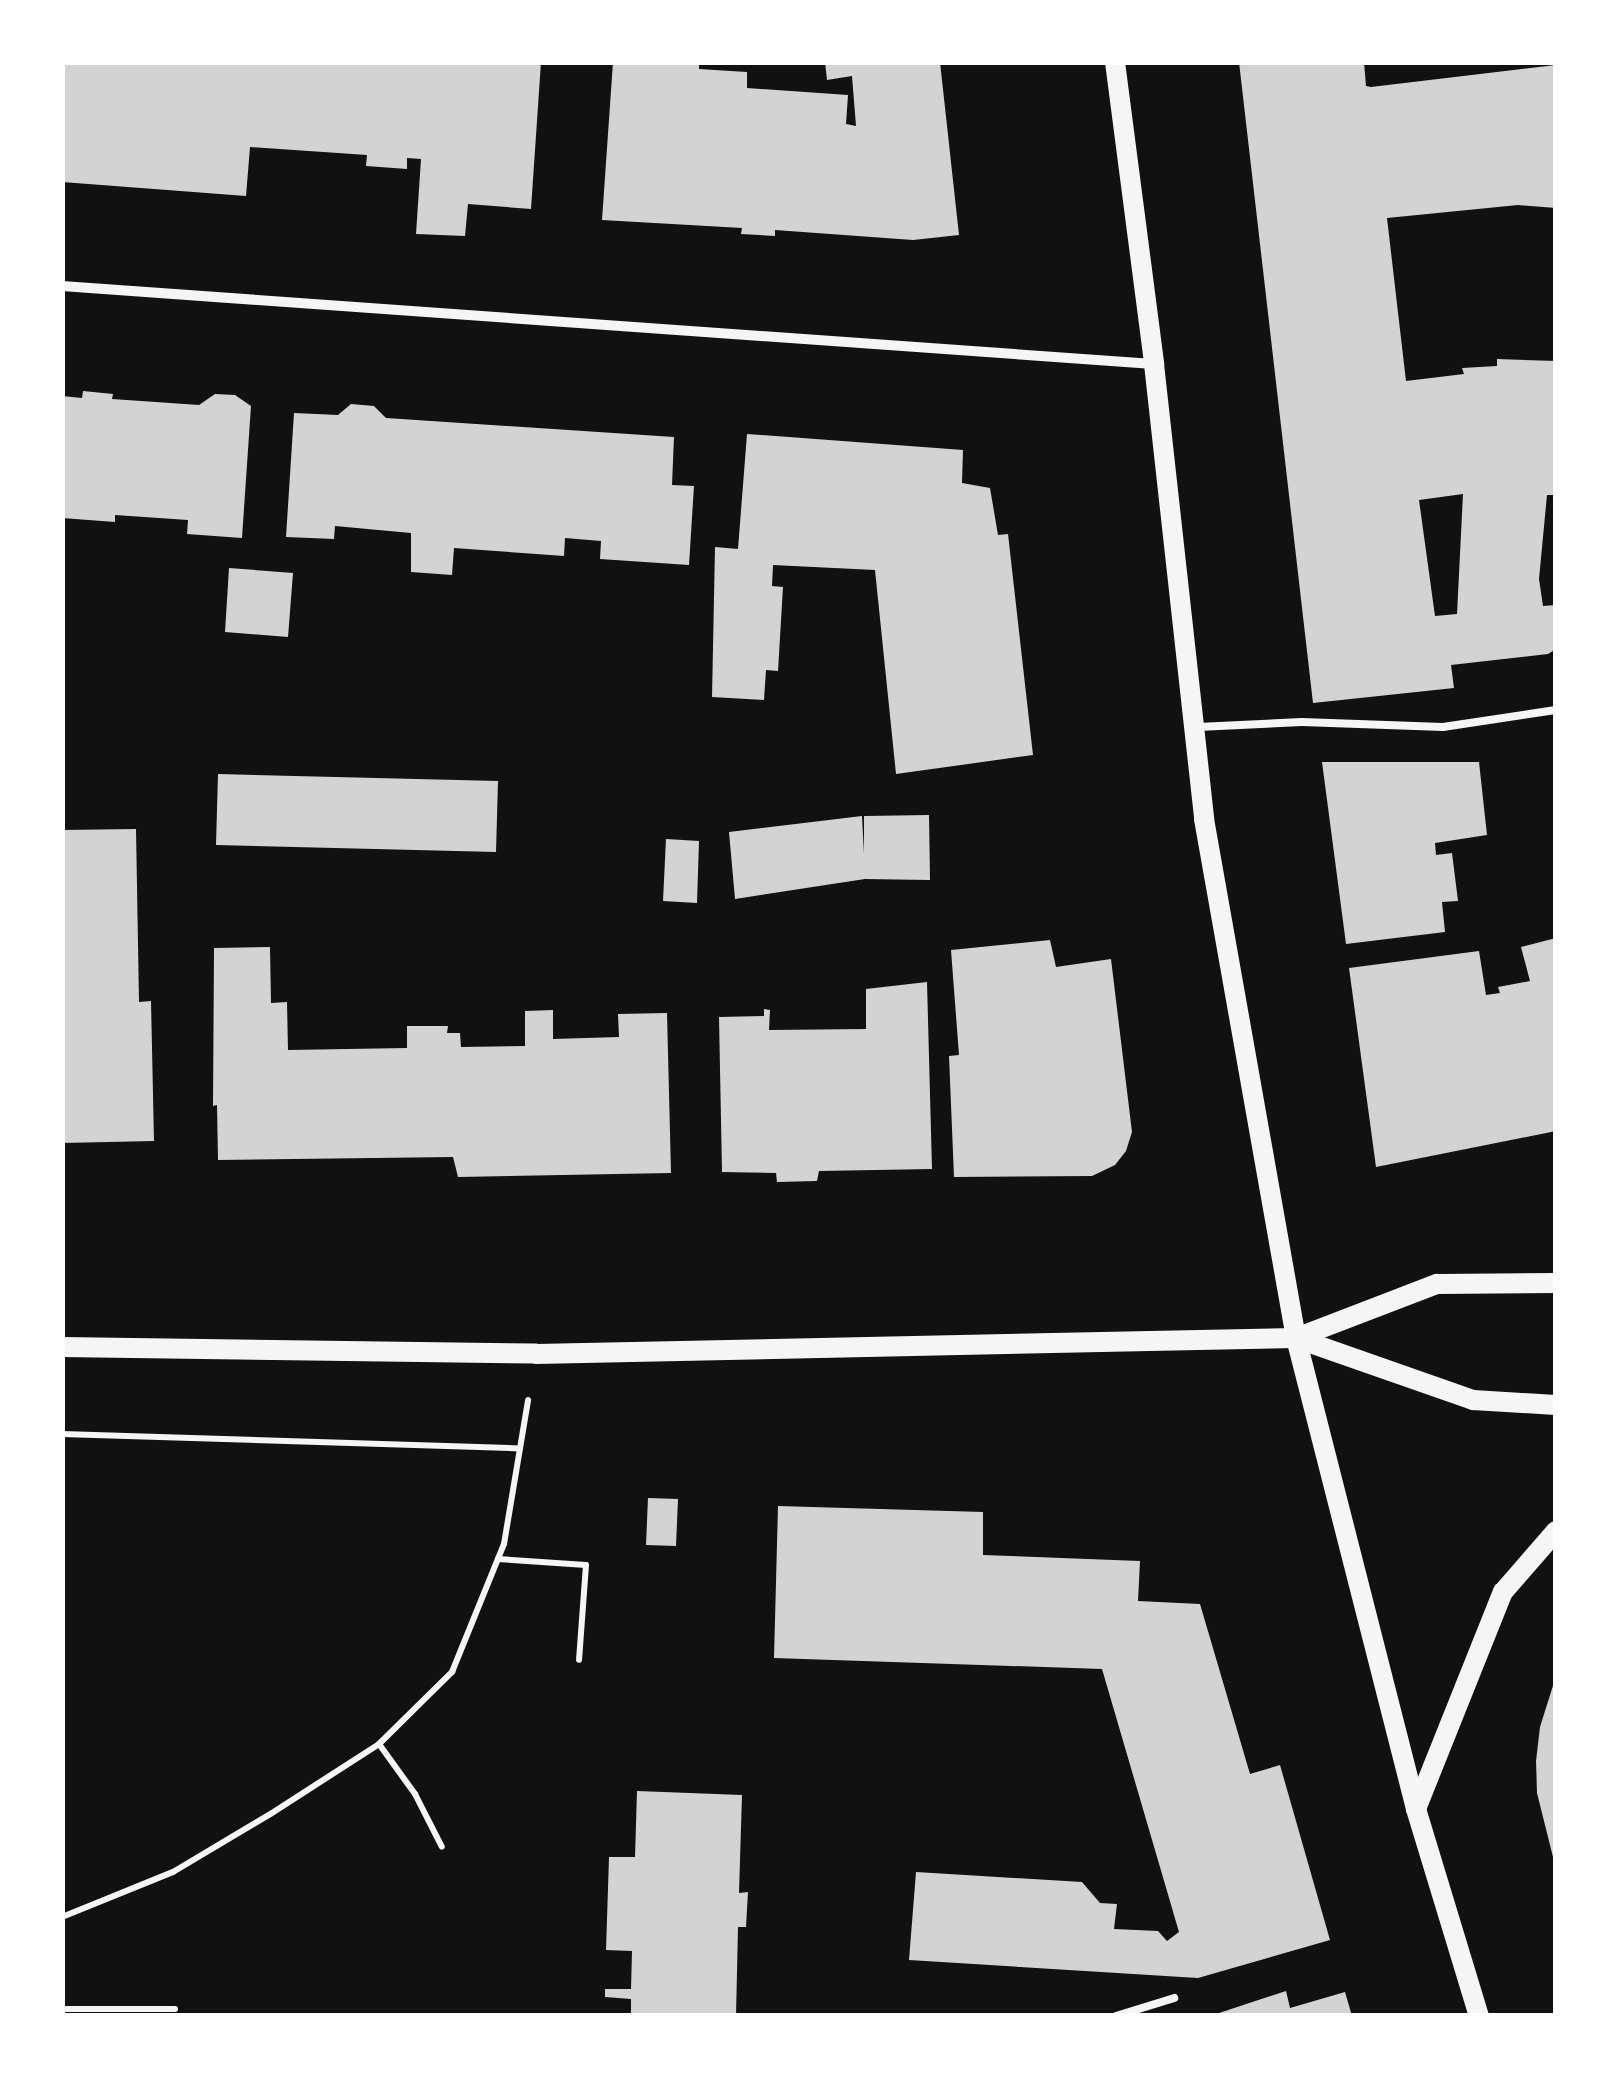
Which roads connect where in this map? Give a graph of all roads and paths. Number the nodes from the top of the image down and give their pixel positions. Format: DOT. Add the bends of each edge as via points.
graph roads {
  1 [pos="1114,62"];
  2 [pos="62,286"];
  3 [pos="1154,364"];
  4 [pos="1556,710"];
  5 [pos="1194,727"];
  6 [pos="1556,1284"];
  7 [pos="1296,1338"];
  8 [pos="62,1347"];
  9 [pos="536,1354"];
  10 [pos="1556,1405"];
  11 [pos="62,1434"];
  12 [pos="520,1448"];
  13 [pos="1556,1531"];
  14 [pos="498,1560"];
  15 [pos="579,1660"];
  16 [pos="379,1744"];
  17 [pos="1416,1809"];
  18 [pos="442,1847"];
  19 [pos="62,1917"];
  20 [pos="1174,1998"];
  21 [pos="175,2009"];
  22 [pos="62,2010"];
  23 [pos="1116,2016"];
  24 [pos="1479,2016"];
  1 -- 3 [label="main road"];
  2 -- 3 [label="street"];
  3 -- 5 [label="main road"];
  4 -- 5 [label="lane" via="1443,727"];
  5 -- 7 [label="main road" via="1204,819"];
  6 -- 7 [label="main road" via="1437,1284"];
  7 -- 9 [label="main road"];
  7 -- 10 [label="main road" via="1473,1400"];
  7 -- 17 [label="main road"];
  8 -- 9 [label="main road"];
  9 -- 12 [label="path"];
  11 -- 12 [label="path"];
  12 -- 14 [label="path"];
  13 -- 17 [label="main road" via="1503,1592"];
  14 -- 15 [label="path" via="586,1565"];
  14 -- 16 [label="path" via="452,1672"];
  16 -- 18 [label="path"];
  16 -- 19 [label="path" via="173,1872"];
  17 -- 24 [label="main road"];
  20 -- 23 [label="lane"];
  21 -- 22 [label="path"];
}
